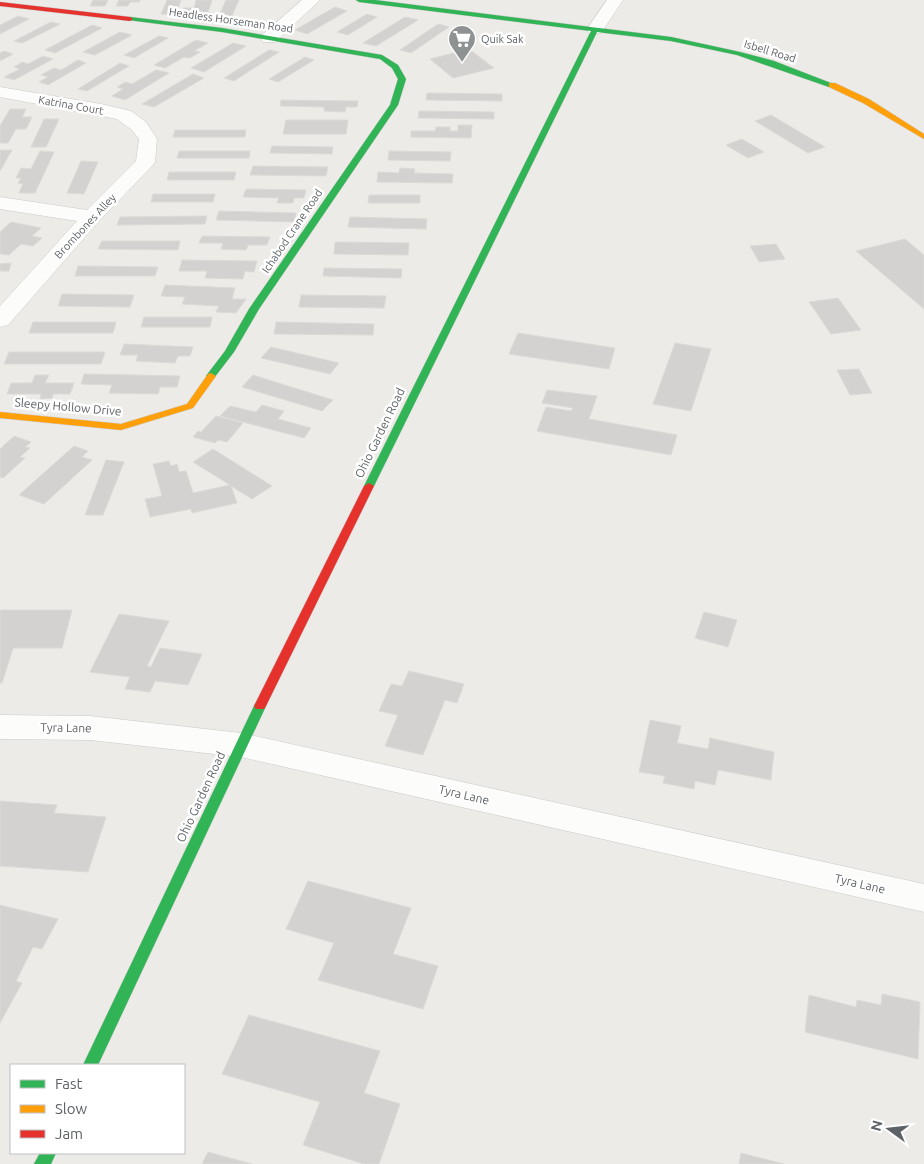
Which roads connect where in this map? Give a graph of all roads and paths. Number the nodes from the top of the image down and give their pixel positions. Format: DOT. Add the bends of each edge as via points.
graph roads {
  1 [pos="312,0"];
  2 [pos="359,0"];
  3 [pos="615,0"];
  4 [pos="0,4"];
  5 [pos="504,18"];
  6 [pos="595,29"];
  7 [pos="550,37"];
  8 [pos="269,38"];
  9 [pos="395,67"];
  10 [pos="0,92"];
  11 [pos="139,126"];
  12 [pos="924,137"];
  13 [pos="0,203"];
  14 [pos="92,217"];
  15 [pos="0,320"];
  16 [pos="190,406"];
  17 [pos="0,415"];
  18 [pos="0,727"];
  19 [pos="240,745"];
  20 [pos="924,898"];
  21 [pos="90,1064"];
  1 -- 8 [label="street"];
  2 -- 5 [label="street"];
  3 -- 6 [label="street"];
  4 -- 8 [label="street, Headless Horseman Road"];
  5 -- 6 [label="street"];
  5 -- 7 [label="street"];
  6 -- 12 [label="street, Isbell Road" via="671,39 777,65 829,84 899,119"];
  6 -- 19 [label="street, Ohio Garden Road" via="574,62"];
  8 -- 9 [label="street, Headless Horseman Road" via="382,57"];
  9 -- 16 [label="street, Ichabod Crane Road" via="402,79 394,105"];
  10 -- 11 [label="street, Katrina Court" via="101,109 124,115"];
  11 -- 14 [label="street, Brombones Alley" via="148,139 145,162"];
  13 -- 14 [label="street"];
  14 -- 15 [label="street, Brombones Alley"];
  16 -- 17 [label="street, Sleepy Hollow Drive" via="121,427"];
  18 -- 19 [label="street, Tyra Lane" via="90,728"];
  19 -- 20 [label="street, Tyra Lane"];
  19 -- 21 [label="street, Ohio Garden Road"];
}
